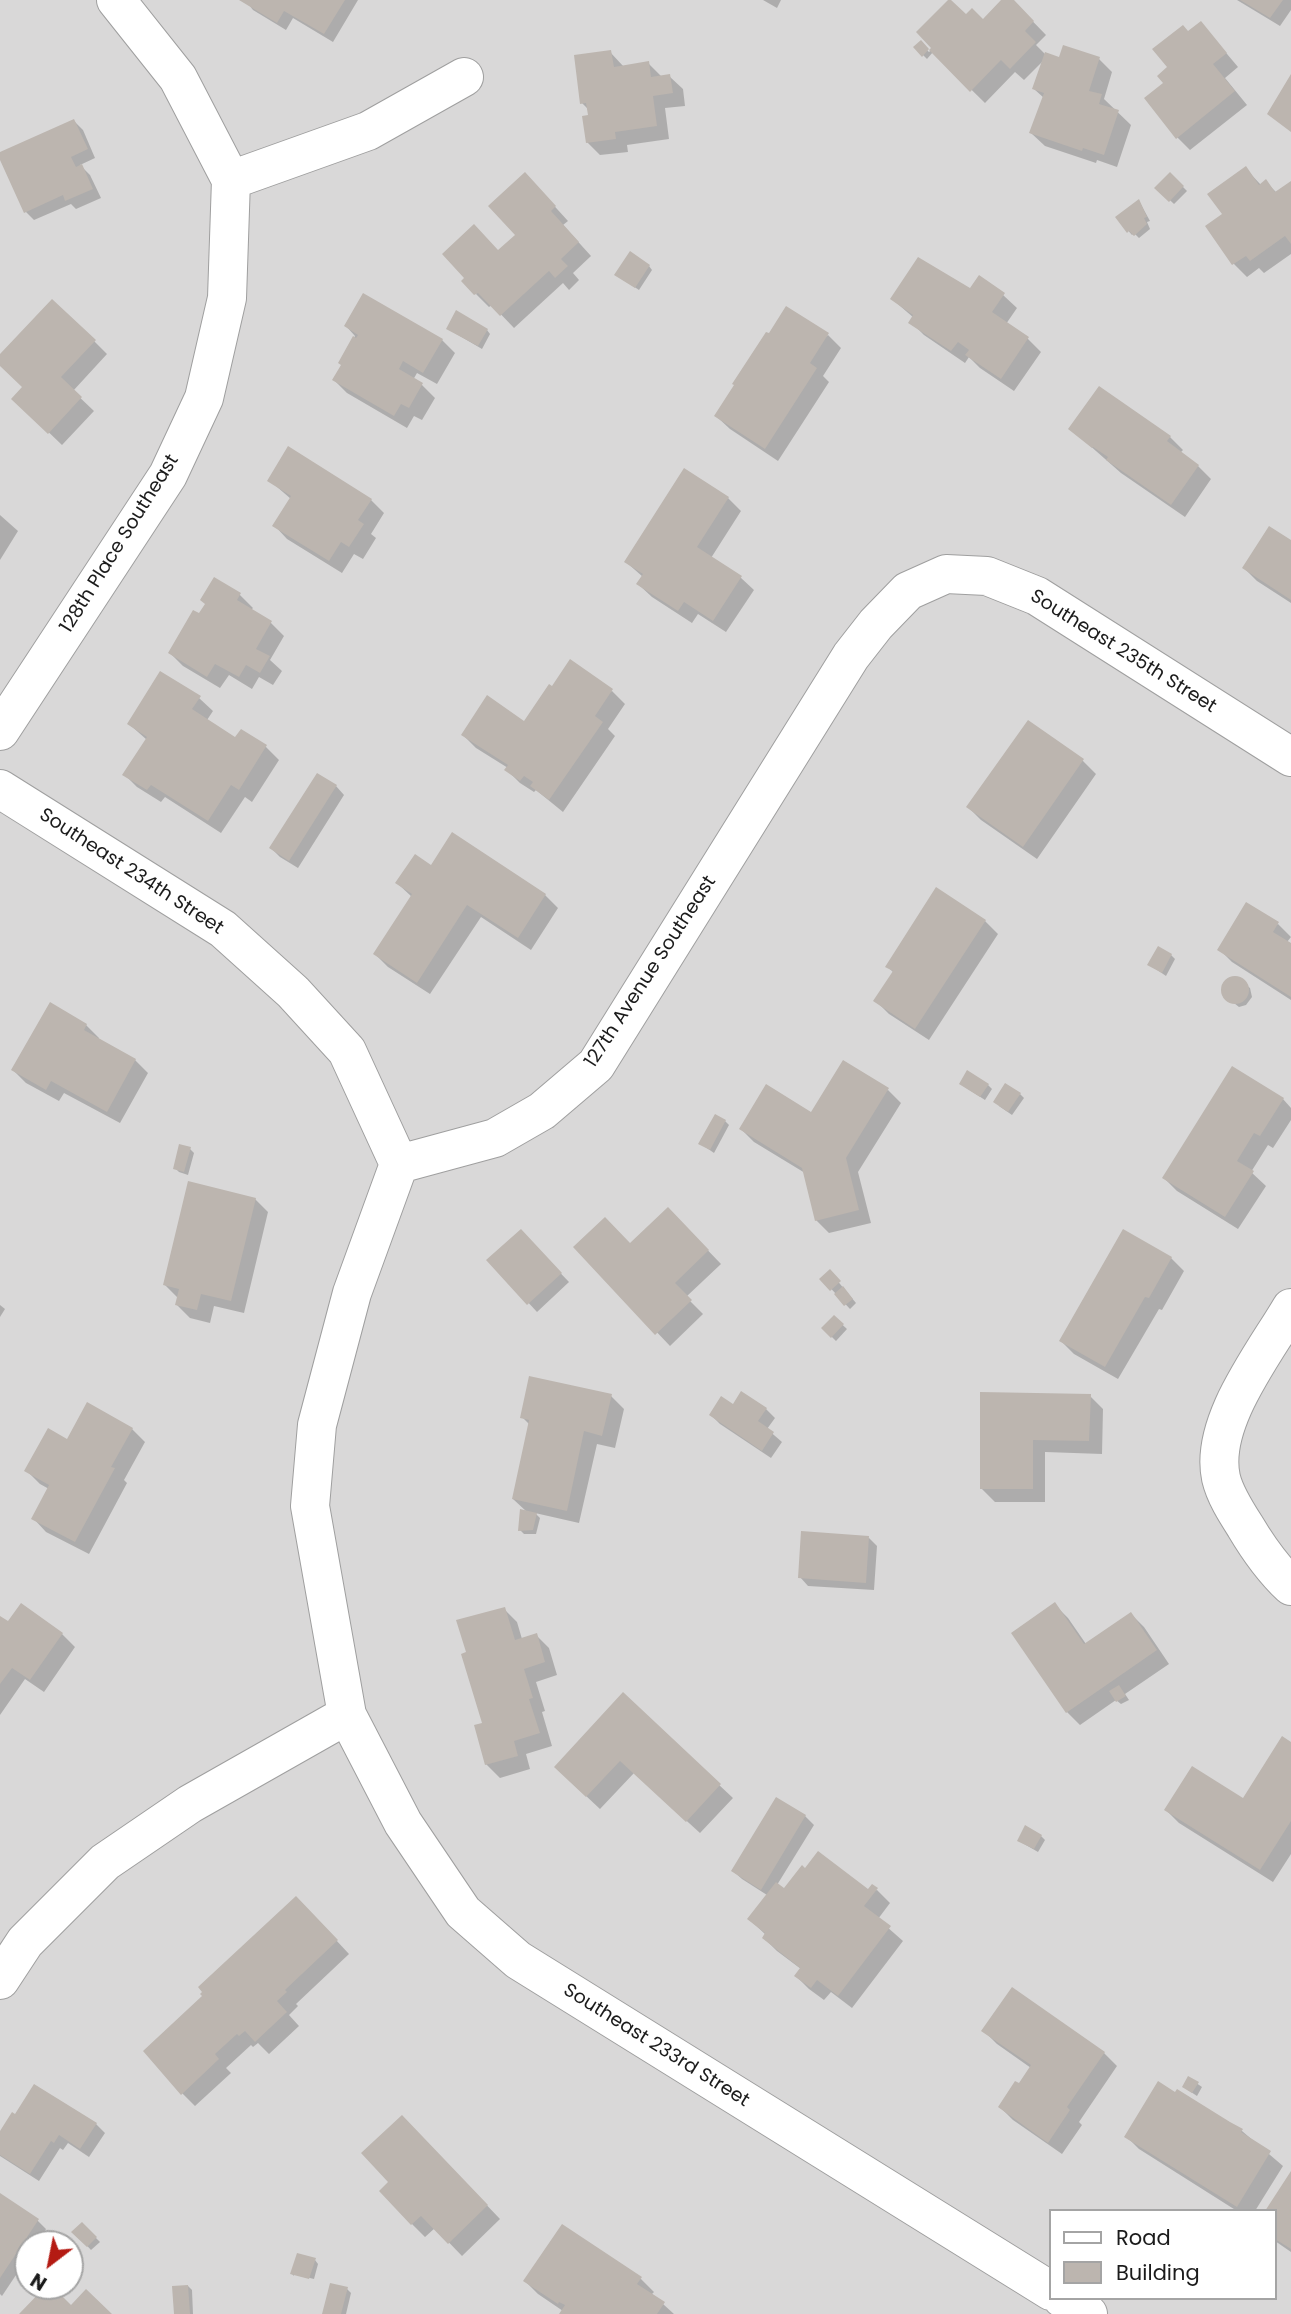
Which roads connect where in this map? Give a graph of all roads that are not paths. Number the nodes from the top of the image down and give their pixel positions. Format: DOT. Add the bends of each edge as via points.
graph roads {
  1 [pos="116,0"];
  2 [pos="464,77"];
  3 [pos="231,180"];
  4 [pos="946,574"];
  5 [pos="0,732"];
  6 [pos="1291,757"];
  7 [pos="0,789"];
  8 [pos="399,1164"];
  9 [pos="1291,1308"];
  10 [pos="1291,1586"];
  11 [pos="347,1715"];
  12 [pos="0,1980"];
  13 [pos="1050,2290"];
  14 [pos="1065,2300"];
  15 [pos="1088,2314"];
  1 -- 3 [label="street" via="178,78"];
  2 -- 3 [label="street" via="368,131"];
  3 -- 5 [label="street, 128th Place Southeast" via="227,298 204,398 168,474"];
  4 -- 6 [label="street, Southeast 235th Street" via="987,576 1037,597"];
  4 -- 8 [label="street, 127th Avenue Southeast" via="908,591 851,656 596,1065 542,1111 495,1138"];
  7 -- 8 [label="street, Southeast 234th Street" via="223,929 293,992 347,1051"];
  8 -- 11 [label="street" via="352,1293 317,1425 310,1506"];
  9 -- 10 [label="street" via="1235,1403 1219,1452 1222,1480 1233,1507"];
  11 -- 12 [label="street" via="190,1804 105,1862 25,1942"];
  11 -- 13 [label="street, Southeast 233rd Street" via="403,1823 463,1912 518,1960"];
  14 -- 15 [label="street"];
}
